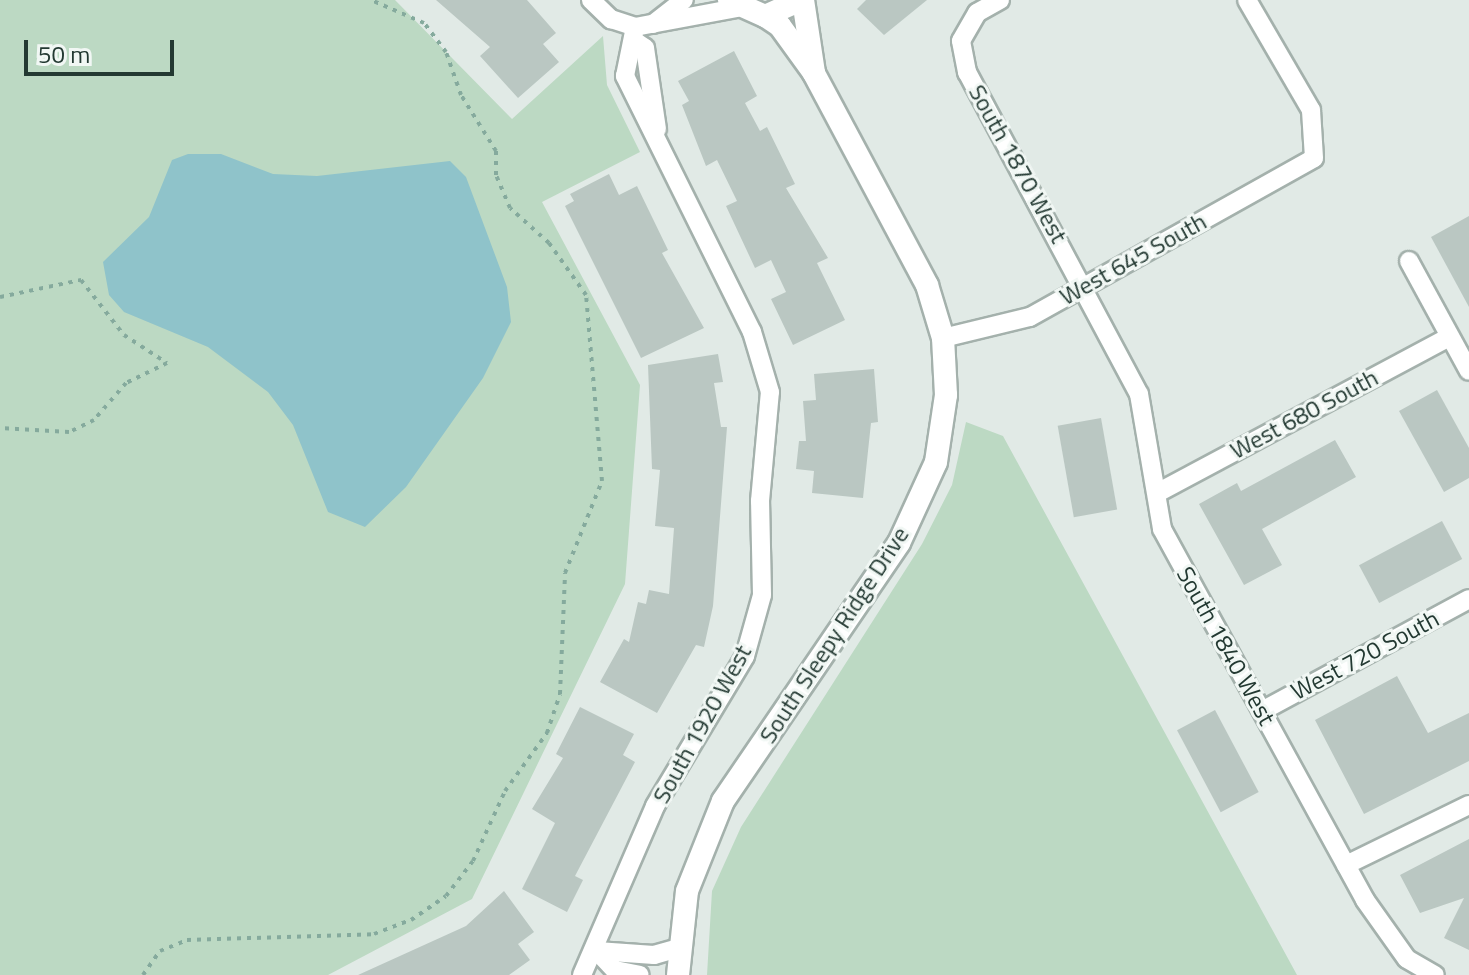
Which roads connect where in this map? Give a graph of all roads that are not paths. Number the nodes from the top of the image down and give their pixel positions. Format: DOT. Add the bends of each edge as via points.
graph roads {
  1 [pos="591,0"];
  2 [pos="684,0"];
  3 [pos="802,0"];
  4 [pos="1000,0"];
  5 [pos="1247,0"];
  6 [pos="733,4"];
  7 [pos="765,16"];
  8 [pos="641,31"];
  9 [pos="814,73"];
  10 [pos="1409,261"];
  11 [pos="1085,284"];
  12 [pos="1449,337"];
  13 [pos="943,338"];
  14 [pos="1469,371"];
  15 [pos="1159,492"];
  16 [pos="1469,599"];
  17 [pos="1262,711"];
  18 [pos="1469,805"];
  19 [pos="1346,865"];
  20 [pos="679,948"];
  21 [pos="597,951"];
  22 [pos="582,975"];
  23 [pos="640,975"];
  24 [pos="676,975"];
  25 [pos="1435,975"];
  1 -- 8 [label="street"];
  2 -- 8 [label="street"];
  3 -- 7 [label="street"];
  3 -- 9 [label="street, South Sleepy Ridge Drive"];
  4 -- 11 [label="street, South 1870 West" via="977,13 961,41 967,72"];
  5 -- 11 [label="street, West 645 South" via="1311,110 1314,158"];
  6 -- 7 [label="street"];
  6 -- 8 [label="street"];
  7 -- 9 [label="street, South Sleepy Ridge Drive"];
  8 -- 21 [label="street, South 1920 West" via="625,52 625,76 645,120 657,129 752,332 770,392 760,501 762,595 745,656 655,806"];
  9 -- 13 [label="street, South Sleepy Ridge Drive" via="927,285"];
  10 -- 12 [label="street"];
  11 -- 13 [label="street, West 645 South" via="1030,317"];
  11 -- 15 [label="street, South 1840 West" via="1139,394"];
  12 -- 14 [label="street"];
  12 -- 15 [label="street, West 680 South"];
  13 -- 20 [label="street, South Sleepy Ridge Drive" via="946,395 936,462 899,543 723,801 687,891"];
  15 -- 17 [label="street, South 1840 West" via="1162,529"];
  16 -- 17 [label="street, West 720 South"];
  17 -- 19 [label="street, South 1840 West"];
  18 -- 19 [label="street"];
  19 -- 25 [label="street, South 1840 West" via="1407,959"];
  20 -- 21 [label="street" via="654,955"];
  20 -- 24 [label="street, South Sleepy Ridge Drive"];
  21 -- 22 [label="street, South 1920 West"];
  21 -- 23 [label="street" via="615,970"];
}
